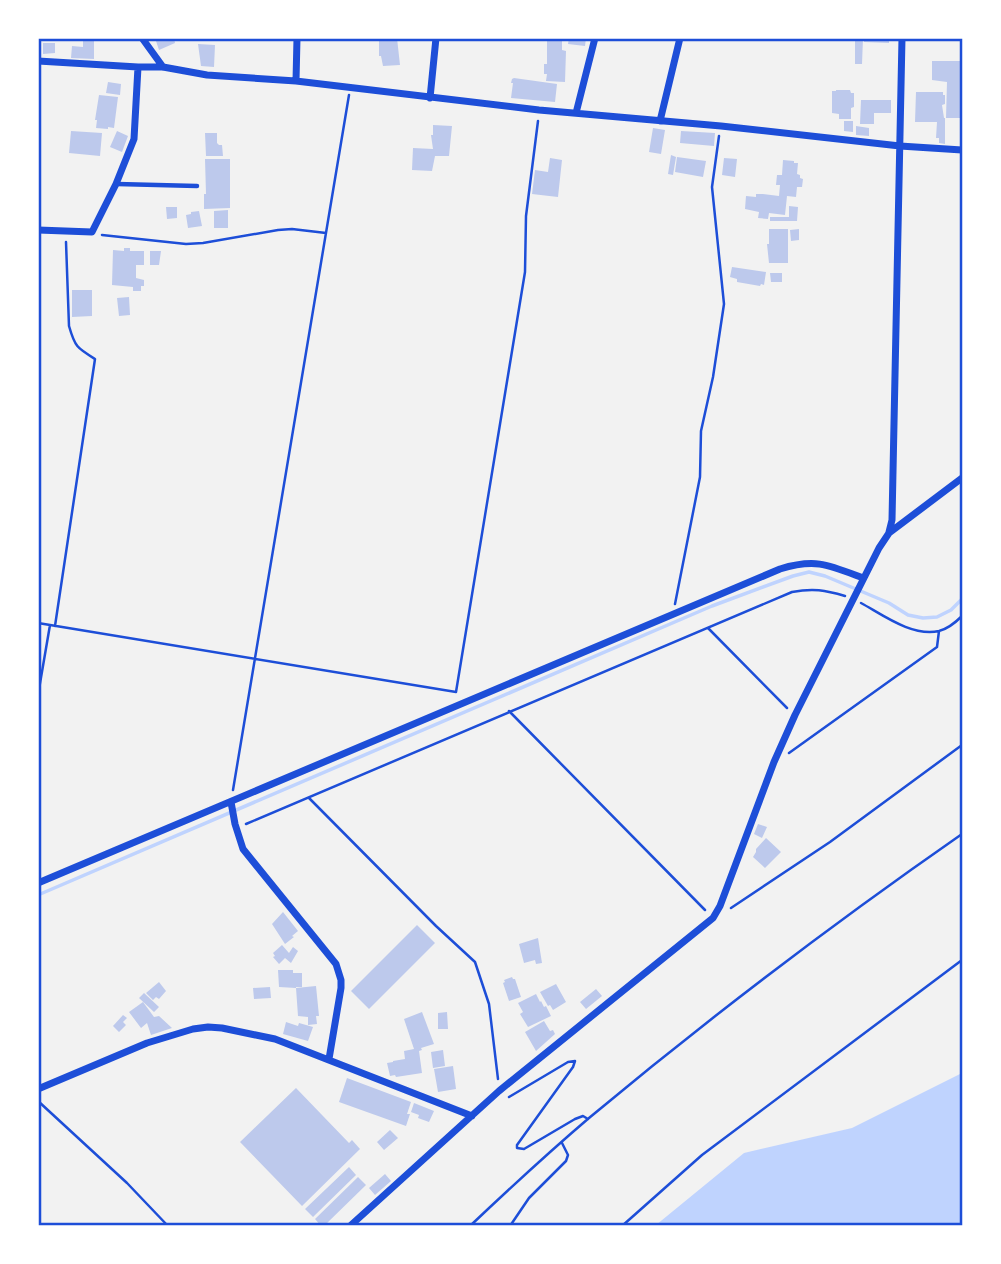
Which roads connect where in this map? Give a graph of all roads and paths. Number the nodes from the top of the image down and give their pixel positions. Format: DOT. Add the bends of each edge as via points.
graph roads {
  1 [pos="142,38"];
  2 [pos="297,38"];
  3 [pos="436,38"];
  4 [pos="595,38"];
  5 [pos="680,38"];
  6 [pos="902,38"];
  7 [pos="38,61"];
  8 [pos="138,67"];
  9 [pos="163,67"];
  10 [pos="296,81"];
  11 [pos="350,89"];
  12 [pos="430,98"];
  13 [pos="539,110"];
  14 [pos="576,113"];
  15 [pos="660,121"];
  16 [pos="721,126"];
  17 [pos="900,146"];
  18 [pos="962,150"];
  19 [pos="116,184"];
  20 [pos="197,186"];
  21 [pos="38,230"];
  22 [pos="66,232"];
  23 [pos="92,232"];
  24 [pos="326,233"];
  25 [pos="962,478"];
  26 [pos="889,533"];
  27 [pos="863,578"];
  28 [pos="853,599"];
  29 [pos="674,613"];
  30 [pos="962,616"];
  31 [pos="38,623"];
  32 [pos="50,625"];
  33 [pos="55,626"];
  34 [pos="708,628"];
  35 [pos="939,631"];
  36 [pos="255,658"];
  37 [pos="38,695"];
  38 [pos="509,711"];
  39 [pos="795,715"];
  40 [pos="962,745"];
  41 [pos="774,762"];
  42 [pos="309,798"];
  43 [pos="231,805"];
  44 [pos="235,826"];
  45 [pos="962,834"];
  46 [pos="38,883"];
  47 [pos="730,908"];
  48 [pos="713,918"];
  49 [pos="962,960"];
  50 [pos="329,1059"];
  51 [pos="38,1089"];
  52 [pos="499,1091"];
  53 [pos="38,1101"];
  54 [pos="503,1101"];
  55 [pos="472,1116"];
  56 [pos="588,1119"];
  57 [pos="562,1142"];
  58 [pos="169,1226"];
  59 [pos="350,1226"];
  60 [pos="470,1226"];
  61 [pos="510,1226"];
  62 [pos="622,1226"];
  1 -- 9 [label="street"];
  2 -- 10 [label="street"];
  3 -- 12 [label="street"];
  4 -- 14 [label="street"];
  5 -- 15 [label="street"];
  6 -- 17 [label="street"];
  7 -- 8 [label="street"];
  8 -- 9 [label="street"];
  8 -- 19 [label="street" via="134,139"];
  9 -- 10 [label="street"];
  10 -- 11 [label="street"];
  11 -- 12 [label="street"];
  11 -- 24 [label="path"];
  12 -- 13 [label="street"];
  13 -- 14 [label="street"];
  13 -- 36 [label="path" via="526,216 526,272 456,692"];
  14 -- 15 [label="street"];
  15 -- 16 [label="street"];
  16 -- 17 [label="street"];
  16 -- 29 [label="path" via="712,187 724,304"];
  17 -- 18 [label="street"];
  17 -- 26 [label="street"];
  19 -- 20 [label="lane"];
  19 -- 23 [label="street"];
  21 -- 22 [label="street"];
  22 -- 23 [label="street"];
  22 -- 33 [label="path" via="69,326 78,349 95,359"];
  23 -- 24 [label="path" via="186,244 278,230"];
  24 -- 36 [label="path"];
  25 -- 26 [label="street"];
  26 -- 27 [label="street"];
  27 -- 28 [label="street"];
  27 -- 29 [label="street" via="828,565 797,564"];
  28 -- 34 [label="path" via="827,590 792,592"];
  28 -- 35 [label="path" via="905,626"];
  28 -- 39 [label="street"];
  29 -- 43 [label="street"];
  30 -- 35 [label="path"];
  31 -- 32 [label="path"];
  32 -- 33 [label="path"];
  32 -- 37 [label="path"];
  33 -- 36 [label="path"];
  34 -- 38 [label="path"];
  34 -- 39 [label="path"];
  35 -- 41 [label="path" via="937,647"];
  36 -- 43 [label="path"];
  38 -- 42 [label="path"];
  38 -- 48 [label="path"];
  39 -- 41 [label="street"];
  40 -- 47 [label="path"];
  41 -- 48 [label="street"];
  42 -- 44 [label="path"];
  42 -- 52 [label="path" via="475,962 489,1004"];
  43 -- 44 [label="street"];
  43 -- 46 [label="street"];
  44 -- 50 [label="street" via="243,849 336,964 341,988"];
  45 -- 56 [label="path" via="807,946"];
  48 -- 52 [label="street"];
  49 -- 62 [label="path" via="702,1156"];
  50 -- 51 [label="street" via="275,1039 208,1027 147,1043"];
  50 -- 55 [label="street"];
  52 -- 55 [label="street"];
  53 -- 58 [label="path"];
  54 -- 56 [label="path" via="575,1061 517,1149 575,1119"];
  55 -- 59 [label="street"];
  56 -- 57 [label="path"];
  57 -- 60 [label="path"];
  57 -- 61 [label="path" via="566,1161 529,1198"];
}
